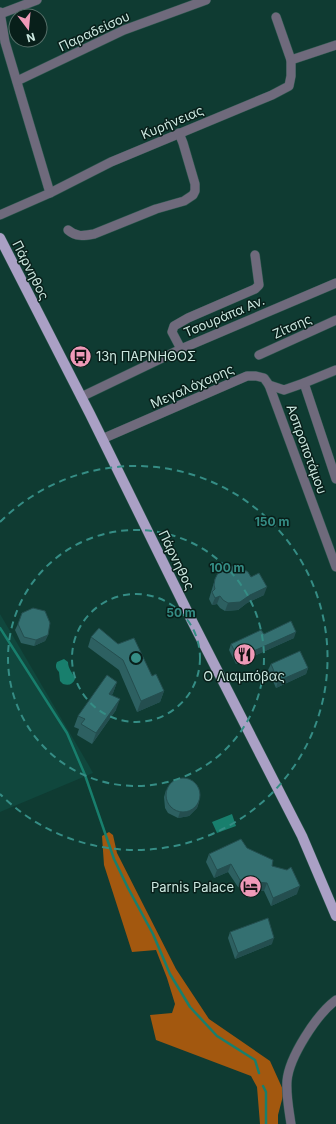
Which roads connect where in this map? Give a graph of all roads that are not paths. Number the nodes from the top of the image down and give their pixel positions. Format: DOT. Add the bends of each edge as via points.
graph roads {
  1 [pos="37,0"];
  2 [pos="206,0"];
  3 [pos="0,13"];
  4 [pos="276,16"];
  5 [pos="336,45"];
  6 [pos="291,60"];
  7 [pos="17,81"];
  8 [pos="179,133"];
  9 [pos="50,193"];
  10 [pos="0,215"];
  11 [pos="68,230"];
  12 [pos="0,238"];
  13 [pos="256,255"];
  14 [pos="336,282"];
  15 [pos="336,320"];
  16 [pos="181,349"];
  17 [pos="259,355"];
  18 [pos="336,370"];
  19 [pos="304,383"];
  20 [pos="270,385"];
  21 [pos="81,397"];
  22 [pos="102,439"];
  23 [pos="336,479"];
  24 [pos="336,567"];
  25 [pos="336,916"];
  26 [pos="336,1000"];
  27 [pos="291,1124"];
  1 -- 3 [label="street"];
  2 -- 7 [label="street, Παραδείσου" via="124,30"];
  3 -- 7 [label="street" via="5,42"];
  4 -- 6 [label="street"];
  5 -- 6 [label="street"];
  6 -- 8 [label="street, Κυρήνειας" via="288,86"];
  7 -- 9 [label="street"];
  8 -- 9 [label="street, Κυρήνειας" via="111,162"];
  8 -- 11 [label="street" via="194,184 193,195 184,201 156,209 94,234 77,236"];
  9 -- 10 [label="street, Κυρήνειας"];
  12 -- 21 [label="main road, Πάρνηθος"];
  13 -- 16 [label="street" via="259,285 174,326 172,332"];
  14 -- 16 [label="street, Τσουράπα Αν."];
  15 -- 17 [label="street, Ζίτσης"];
  16 -- 21 [label="street, Τσουράπα Αν."];
  18 -- 19 [label="street, Μεγαλόχαρης"];
  19 -- 20 [label="street, Μεγαλόχαρης" via="284,390"];
  19 -- 23 [label="street"];
  20 -- 22 [label="street, Μεγαλόχαρης" via="264,378 247,376"];
  20 -- 24 [label="street, Ασπροποτάμου"];
  21 -- 22 [label="main road, Πάρνηθος"];
  22 -- 25 [label="main road, Πάρνηθος" via="302,836"];
  26 -- 27 [label="street" via="320,1015 291,1065 287,1079"];
}
